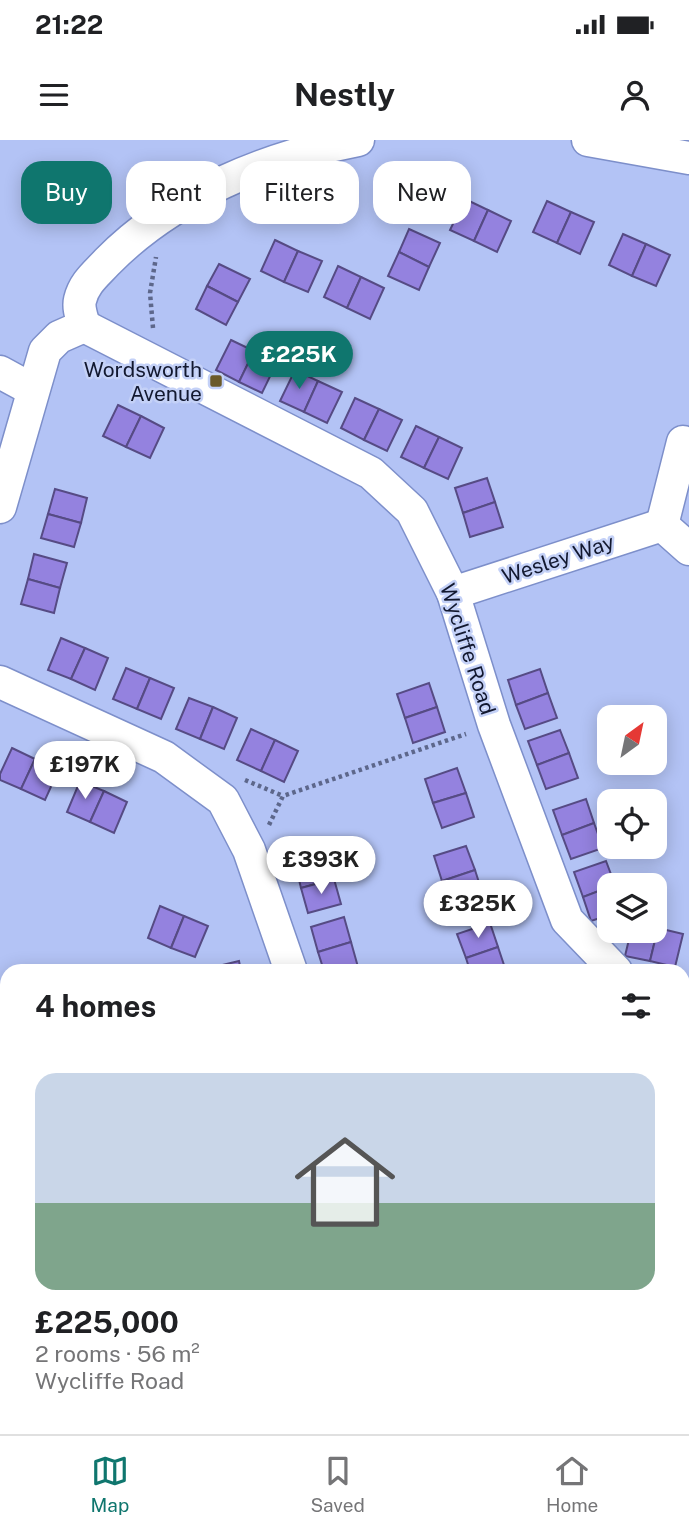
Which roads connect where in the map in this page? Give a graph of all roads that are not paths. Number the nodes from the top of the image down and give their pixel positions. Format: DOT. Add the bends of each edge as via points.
graph roads {
  1 [pos="358,140"];
  2 [pos="588,140"];
  3 [pos="689,158"];
  4 [pos="84,326"];
  5 [pos="0,372"];
  6 [pos="33,390"];
  7 [pos="683,442"];
  8 [pos="0,507"];
  9 [pos="662,525"];
  10 [pos="689,549"];
  11 [pos="453,593"];
  12 [pos="0,682"];
  13 [pos="290,964"];
  14 [pos="609,964"];
  1 -- 4 [label="street" via="312,149 174,208 132,237 85,285 79,303"];
  2 -- 3 [label="street"];
  4 -- 6 [label="street" via="59,337 45,351"];
  4 -- 11 [label="street, Wycliffe Road" via="371,473 412,511"];
  5 -- 6 [label="street"];
  6 -- 8 [label="street"];
  7 -- 9 [label="street"];
  9 -- 10 [label="street"];
  9 -- 11 [label="street, Wesley Way"];
  11 -- 14 [label="street, Wycliffe Road" via="494,725 567,920"];
  12 -- 13 [label="street" via="164,757 223,800 249,850"];
}
